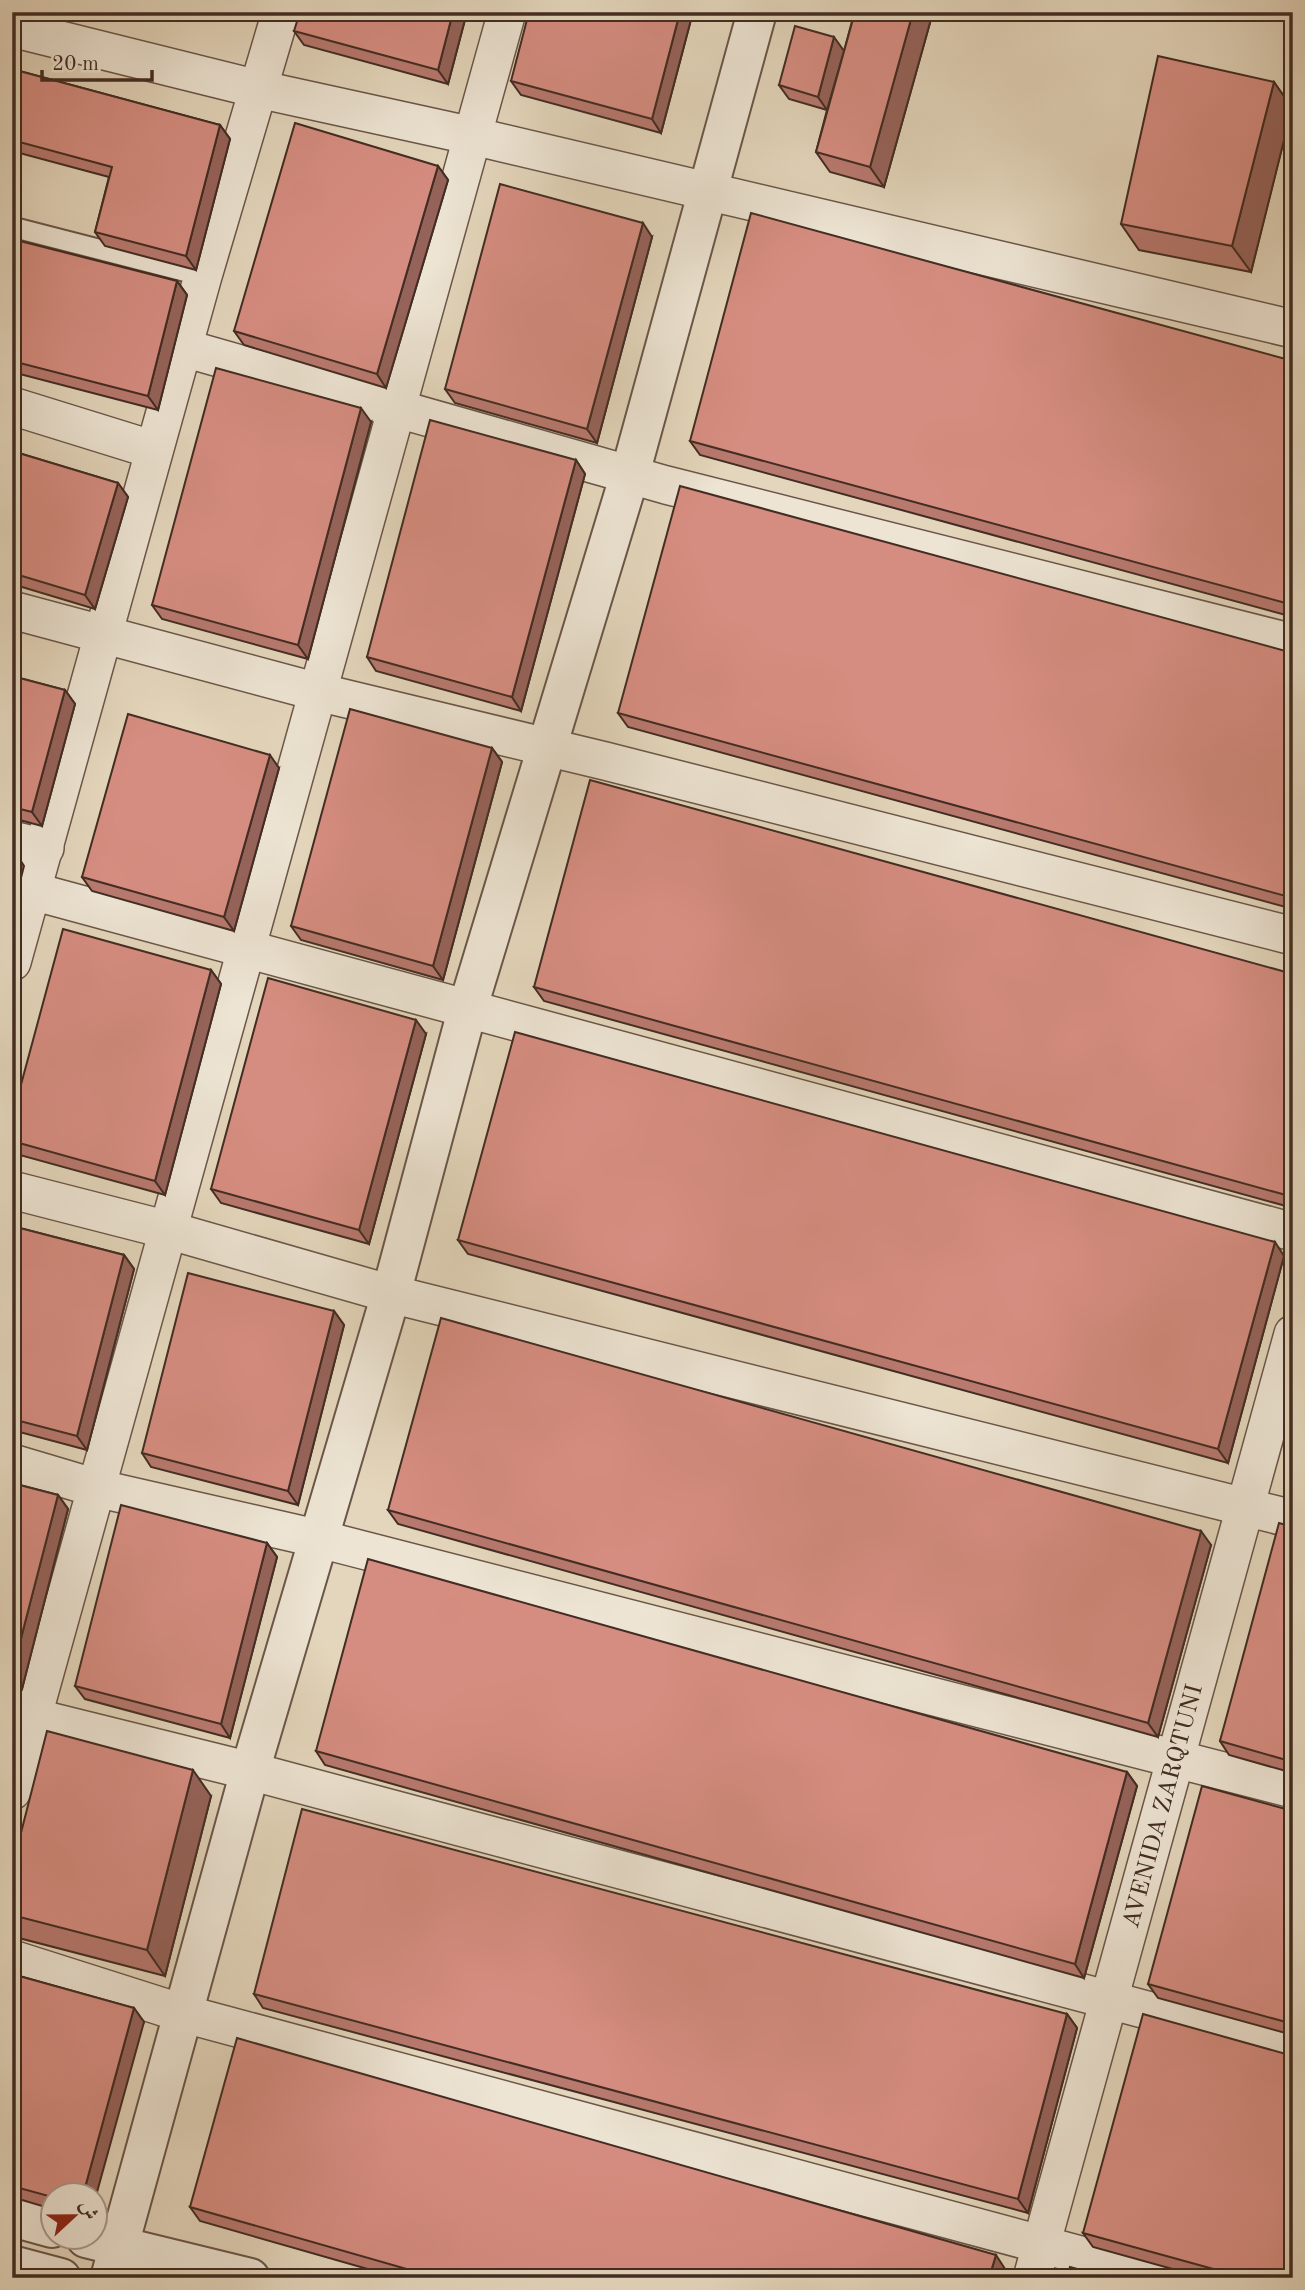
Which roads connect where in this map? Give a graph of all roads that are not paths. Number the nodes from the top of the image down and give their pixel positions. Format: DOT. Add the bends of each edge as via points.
graph roads {
  1 [pos="281,12"];
  2 [pos="507,12"];
  3 [pos="757,12"];
  4 [pos="35,25"];
  5 [pos="258,89"];
  6 [pos="473,136"];
  7 [pos="708,192"];
  8 [pos="12,227"];
  9 [pos="203,276"];
  10 [pos="1293,329"];
  11 [pos="184,348"];
  12 [pos="12,406"];
  13 [pos="397,409"];
  14 [pos="154,450"];
  15 [pos="630,474"];
  16 [pos="12,610"];
  17 [pos="102,636"];
  18 [pos="1293,643"];
  19 [pos="318,692"];
  20 [pos="546,748"];
  21 [pos="29,844"];
  22 [pos="32,891"];
  23 [pos="1293,936"];
  24 [pos="247,948"];
  25 [pos="12,962"];
  26 [pos="468,1007"];
  27 [pos="12,1190"];
  28 [pos="168,1230"];
  29 [pos="1293,1232"];
  30 [pos="391,1294"];
  31 [pos="1293,1334"];
  32 [pos="12,1463"];
  33 [pos="96,1488"];
  34 [pos="1245,1507"];
  35 [pos="1293,1519"];
  36 [pos="320,1539"];
  37 [pos="22,1714"];
  38 [pos="1175,1759"];
  39 [pos="250,1771"];
  40 [pos="1293,1789"];
  41 [pos="12,1791"];
  42 [pos="12,1959"];
  43 [pos="1109,2001"];
  44 [pos="185,2014"];
  45 [pos="1293,2049"];
  46 [pos="12,2217"];
  47 [pos="38,2224"];
  48 [pos="1042,2242"];
  49 [pos="105,2254"];
  50 [pos="12,2265"];
  51 [pos="61,2278"];
  52 [pos="250,2278"];
  53 [pos="1032,2278"];
  54 [pos="1166,2278"];
  1 -- 5 [label="street"];
  2 -- 6 [label="street"];
  3 -- 7 [label="street"];
  4 -- 5 [label="street"];
  5 -- 6 [label="street"];
  5 -- 9 [label="street"];
  6 -- 7 [label="street"];
  6 -- 13 [label="street"];
  7 -- 10 [label="street"];
  7 -- 15 [label="street"];
  8 -- 9 [label="lane"];
  9 -- 11 [label="street"];
  11 -- 13 [label="street"];
  11 -- 14 [label="street"];
  12 -- 14 [label="street"];
  13 -- 15 [label="street"];
  13 -- 19 [label="street"];
  14 -- 17 [label="street"];
  15 -- 18 [label="street"];
  15 -- 20 [label="street"];
  16 -- 17 [label="street"];
  17 -- 19 [label="street"];
  17 -- 21 [label="street"];
  19 -- 20 [label="street"];
  19 -- 24 [label="street"];
  20 -- 23 [label="street"];
  20 -- 26 [label="street"];
  21 -- 22 [label="street"];
  22 -- 24 [label="street"];
  22 -- 25 [label="street"];
  24 -- 26 [label="street"];
  24 -- 28 [label="street"];
  26 -- 29 [label="street"];
  26 -- 30 [label="street"];
  27 -- 28 [label="street"];
  28 -- 30 [label="street"];
  28 -- 33 [label="street"];
  30 -- 34 [label="street"];
  30 -- 36 [label="street"];
  31 -- 34 [label="street, AVENIDA ZARQTUNI"];
  32 -- 33 [label="street"];
  33 -- 36 [label="street"];
  33 -- 37 [label="street"];
  34 -- 35 [label="street"];
  34 -- 38 [label="street, AVENIDA ZARQTUNI"];
  36 -- 38 [label="street"];
  36 -- 39 [label="street"];
  37 -- 39 [label="street"];
  37 -- 41 [label="street"];
  38 -- 40 [label="street"];
  38 -- 43 [label="street, AVENIDA ZARQTUNI"];
  39 -- 43 [label="street"];
  39 -- 44 [label="street"];
  42 -- 44 [label="street"];
  43 -- 45 [label="street"];
  43 -- 48 [label="street, AVENIDA ZARQTUNI"];
  44 -- 48 [label="street"];
  44 -- 49 [label="street"];
  46 -- 47 [label="street"];
  48 -- 53 [label="street, AVENIDA ZARQTUNI"];
  48 -- 54 [label="street"];
  49 -- 52 [label="street"];
  50 -- 51 [label="street"];
}
